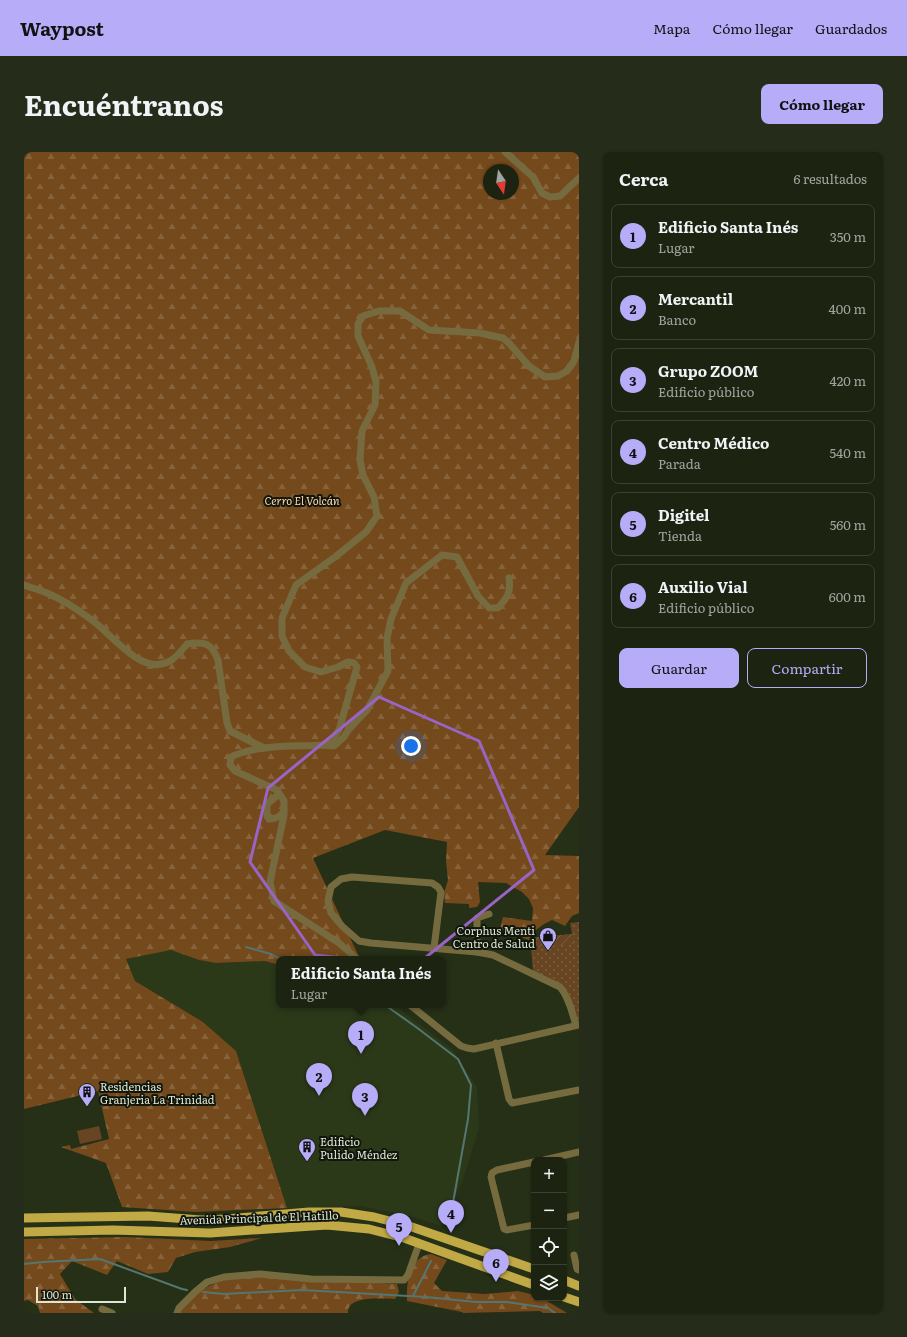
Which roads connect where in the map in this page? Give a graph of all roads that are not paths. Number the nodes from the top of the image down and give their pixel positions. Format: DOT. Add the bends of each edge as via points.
graph roads {
  1 [pos="505,152"];
  2 [pos="579,178"];
  3 [pos="579,342"];
  4 [pos="509,578"];
  5 [pos="24,586"];
  6 [pos="324,745"];
  7 [pos="264,748"];
  8 [pos="279,794"];
  9 [pos="284,811"];
  10 [pos="489,914"];
  11 [pos="434,948"];
  12 [pos="477,952"];
  13 [pos="353,956"];
  14 [pos="414,1008"];
  15 [pos="578,1025"];
  16 [pos="496,1043"];
  17 [pos="579,1090"];
  18 [pos="579,1152"];
  19 [pos="557,1157"];
  20 [pos="531,1163"];
  21 [pos="579,1215"];
  22 [pos="567,1217"];
  23 [pos="24,1218"];
  24 [pos="531,1226"];
  25 [pos="24,1232"];
  26 [pos="419,1244"];
  27 [pos="574,1255"];
  28 [pos="531,1269"];
  29 [pos="579,1270"];
  30 [pos="567,1281"];
  31 [pos="531,1285"];
  32 [pos="579,1286"];
  33 [pos="567,1298"];
  34 [pos="579,1302"];
  35 [pos="102,1309"];
  36 [pos="112,1313"];
  37 [pos="177,1313"];
  1 -- 2 [label="street" via="533,177 542,193 550,197 560,196"];
  3 -- 6 [label="street" via="574,361 567,371 558,376 545,377 529,366 503,338 480,333 429,330 400,311 379,311 363,316 358,324 358,336 376,382 375,405 362,431 360,460 363,475 374,498 377,516 366,532 296,585 282,618 282,636 289,651 305,667 321,672 348,662 354,663 357,667 339,730 332,740"];
  4 -- 6 [label="street" via="511,588 498,608 490,608 478,596 457,557 451,555 442,555 406,583 391,619 387,638 388,671 367,710 344,737 334,746"];
  5 -- 7 [label="street" via="47,593 90,618 122,648 143,662 169,662 178,656 187,644 207,644 214,650 218,660 230,730"];
  6 -- 7 [label="street"];
  7 -- 8 [label="street" via="239,752 231,757 230,765 235,771 277,790"];
  8 -- 9 [label="street" via="284,801"];
  8 -- 9 [label="street" via="267,804 267,816 274,819"];
  9 -- 13 [label="street" via="270,882 274,901"];
  10 -- 12 [label="street" via="476,918"];
  11 -- 11 [label="street" via="359,941 331,913 328,901 331,887 341,879 352,877 432,883 441,892"];
  11 -- 12 [label="street"];
  12 -- 15 [label="street" via="493,955 560,987"];
  14 -- 16 [label="street" via="461,1046 474,1049"];
  15 -- 16 [label="street"];
  16 -- 17 [label="street" via="512,1103"];
  18 -- 19 [label="street"];
  20 -- 24 [label="street" via="497,1170 491,1177 504,1229"];
  21 -- 22 [label="street"];
  23 -- 28 [label="main road, Avenida Principal de El Hatillo" via="148,1216 207,1220 341,1212 374,1216 409,1226"];
  25 -- 26 [label="main road, Avenida Principal de El Hatillo" via="114,1230 210,1233 327,1225 385,1232"];
  26 -- 31 [label="main road, Avenida Principal de El Hatillo"];
  26 -- 37 [label="street" via="404,1280 312,1279 260,1274 224,1277 207,1282 179,1308"];
  27 -- 29 [label="street"];
  30 -- 32 [label="main road"];
  33 -- 34 [label="main road"];
  35 -- 36 [label="street"];
}
